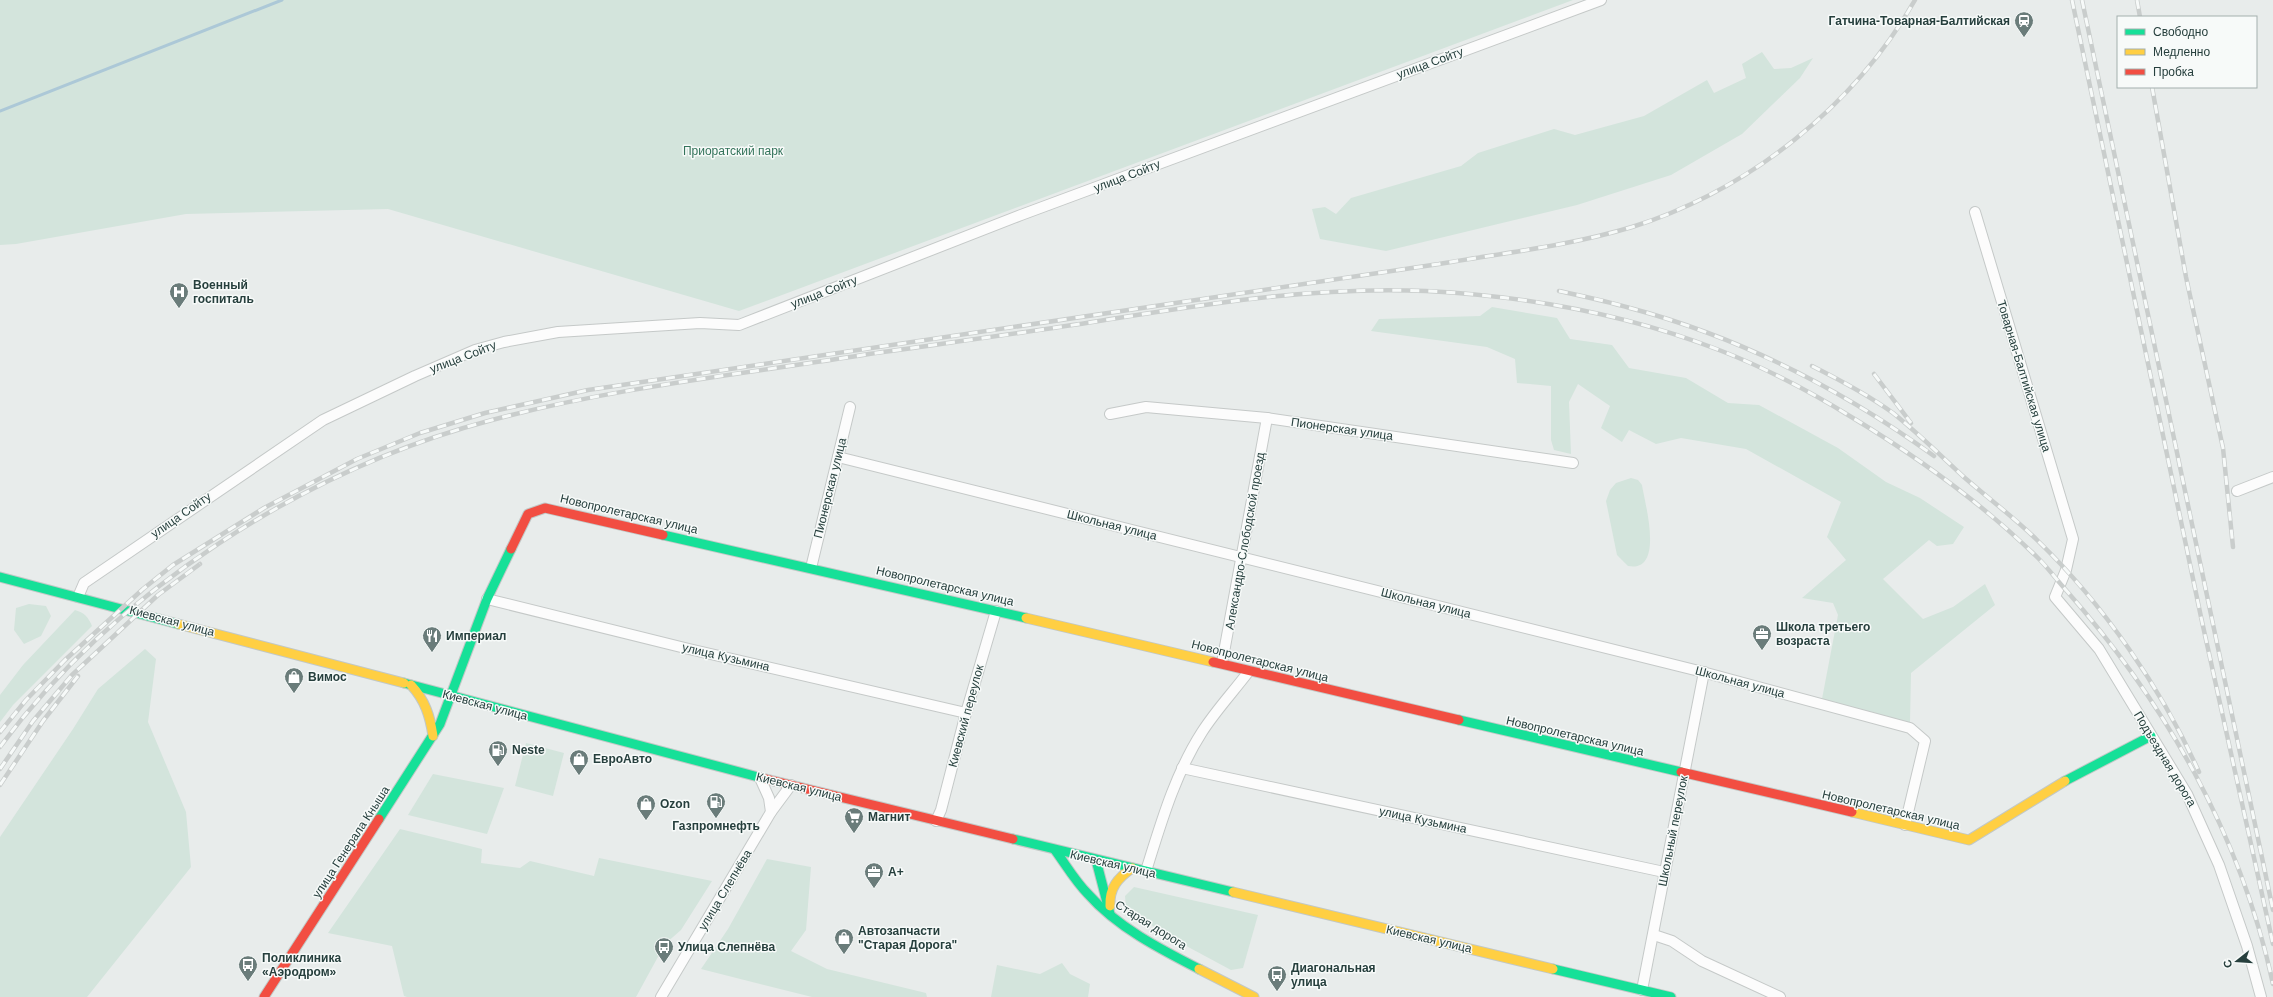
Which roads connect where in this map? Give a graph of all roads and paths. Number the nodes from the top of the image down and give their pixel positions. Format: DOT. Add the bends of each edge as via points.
graph roads {
  1 [pos="1601,0"];
  2 [pos="1975,212"];
  3 [pos="850,407"];
  4 [pos="1110,414"];
  5 [pos="1267,418"];
  6 [pos="838,457"];
  7 [pos="1573,463"];
  8 [pos="2273,477"];
  9 [pos="2237,491"];
  10 [pos="545,508"];
  11 [pos="2073,539"];
  12 [pos="1243,558"];
  13 [pos="811,568"];
  14 [pos="0,577"];
  15 [pos="78,597"];
  16 [pos="486,599"];
  17 [pos="996,611"];
  18 [pos="1222,663"];
  19 [pos="1249,671"];
  20 [pos="1704,672"];
  21 [pos="410,686"];
  22 [pos="450,695"];
  23 [pos="966,713"];
  24 [pos="433,736"];
  25 [pos="2150,736"];
  26 [pos="1182,768"];
  27 [pos="1684,774"];
  28 [pos="760,778"];
  29 [pos="791,786"];
  30 [pos="770,812"];
  31 [pos="936,821"];
  32 [pos="1905,825"];
  33 [pos="1056,850"];
  34 [pos="1096,860"];
  35 [pos="1132,868"];
  36 [pos="1146,871"];
  37 [pos="1664,872"];
  38 [pos="1088,894"];
  39 [pos="1110,915"];
  40 [pos="1654,935"];
  41 [pos="1642,990"];
  42 [pos="264,997"];
  43 [pos="661,997"];
  44 [pos="1254,997"];
  45 [pos="1671,997"];
  46 [pos="1780,997"];
  47 [pos="2261,997"];
  1 -- 15 [label="street, улица Сойту" via="1035,210 739,325 700,323 558,332 475,350 323,420 84,583"];
  2 -- 11 [label="street, Товарная-Балтийская улица"];
  3 -- 6 [label="street, Пионерская улица"];
  4 -- 5 [label="street, Пионерская улица" via="1146,407"];
  5 -- 7 [label="street, Пионерская улица"];
  5 -- 12 [label="street, Александро-Слободской проезд"];
  6 -- 12 [label="street, Школьная улица"];
  6 -- 13 [label="street, Пионерская улица"];
  8 -- 9 [label="street"];
  10 -- 13 [label="street, Новопролетарская улица"];
  10 -- 16 [label="street, улица Генерала Кныша" via="528,514"];
  11 -- 25 [label="street, Подъездная дорога" via="2066,570 2055,597 2099,649"];
  12 -- 18 [label="street, Александро-Слободской проезд"];
  12 -- 20 [label="street, Школьная улица"];
  13 -- 17 [label="street, Новопролетарская улица"];
  14 -- 15 [label="street, Киевская улица"];
  15 -- 21 [label="street, Киевская улица"];
  16 -- 22 [label="street, улица Генерала Кныша"];
  16 -- 23 [label="street, улица Кузьмина"];
  17 -- 18 [label="street, Новопролетарская улица"];
  17 -- 23 [label="street, Киевский переулок"];
  18 -- 19 [label="street, Новопролетарская улица"];
  19 -- 26 [label="street" via="1202,731"];
  19 -- 27 [label="street, Новопролетарская улица"];
  20 -- 27 [label="street, Школьный переулок"];
  20 -- 32 [label="street, Школьная улица" via="1910,728 1925,741"];
  21 -- 22 [label="street, Киевская улица"];
  21 -- 24 [label="street" via="425,703"];
  22 -- 24 [label="street, улица Генерала Кныша"];
  22 -- 28 [label="street, Киевская улица"];
  23 -- 31 [label="street, Киевский переулок"];
  24 -- 42 [label="street, улица Генерала Кныша"];
  25 -- 32 [label="street, Новопролетарская улица" via="2045,792 1969,840"];
  25 -- 47 [label="street, Подъездная дорога" via="2187,794 2203,825 2248,946"];
  26 -- 36 [label="street"];
  26 -- 37 [label="street, улица Кузьмина"];
  27 -- 32 [label="street, Новопролетарская улица"];
  27 -- 37 [label="street, Школьный переулок"];
  28 -- 29 [label="street, Киевская улица"];
  28 -- 30 [label="street" via="769,798"];
  29 -- 30 [label="street, улица Слепнёва"];
  29 -- 31 [label="street, Киевская улица"];
  30 -- 43 [label="street, улица Слепнёва"];
  31 -- 33 [label="street, Киевская улица"];
  33 -- 34 [label="street, Киевская улица"];
  33 -- 38 [label="street, Старая дорога"];
  34 -- 35 [label="street, Киевская улица"];
  34 -- 38 [label="street" via="1089,874"];
  34 -- 39 [label="street"];
  35 -- 36 [label="street, Киевская улица"];
  35 -- 39 [label="street" via="1121,875 1112,887"];
  36 -- 41 [label="street, Киевская улица"];
  37 -- 40 [label="street, Школьный переулок"];
  38 -- 39 [label="street, Старая дорога"];
  39 -- 44 [label="street, Старая дорога" via="1152,942"];
  40 -- 41 [label="street, Школьный переулок"];
  40 -- 46 [label="street" via="1672,941 1742,981"];
  41 -- 45 [label="street, Киевская улица"];
}
